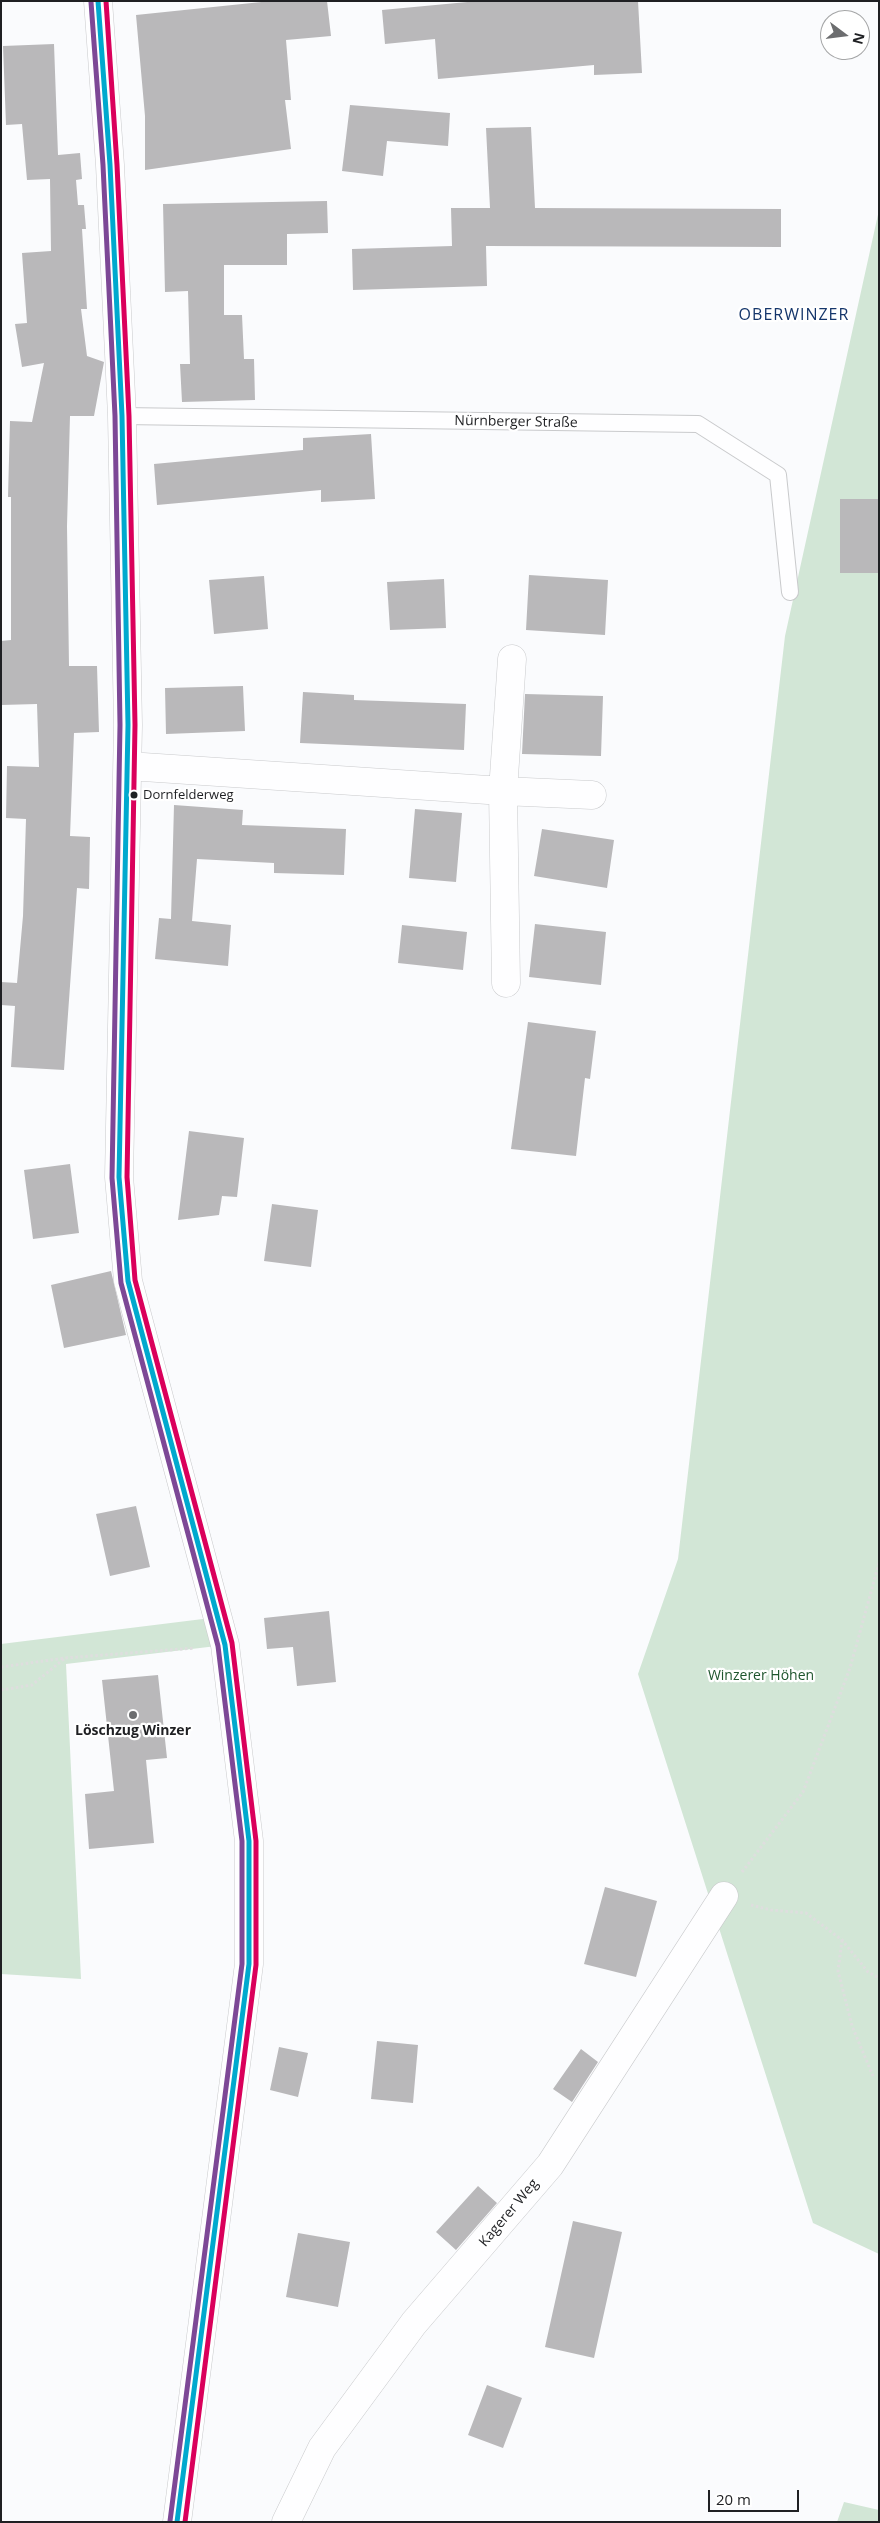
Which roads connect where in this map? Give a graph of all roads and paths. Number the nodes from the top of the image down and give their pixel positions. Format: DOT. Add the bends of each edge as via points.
graph roads {
  1 [pos="98,1"];
  2 [pos="122,416"];
  3 [pos="790,592"];
  4 [pos="512,660"];
  5 [pos="128,766"];
  6 [pos="503,791"];
  7 [pos="592,794"];
  8 [pos="506,983"];
  9 [pos="879,1563"];
  10 [pos="226,1645"];
  11 [pos="66,1658"];
  12 [pos="1,1667"];
  13 [pos="1,1690"];
  14 [pos="724,1896"];
  15 [pos="842,1940"];
  16 [pos="879,1978"];
  17 [pos="873,2076"];
  18 [pos="177,2522"];
  19 [pos="286,2522"];
  1 -- 2 [label="street" via="110,165"];
  2 -- 3 [label="lane, Nürnberger Straße" via="698,424 778,475"];
  2 -- 5 [label="street"];
  4 -- 6 [label="street"];
  5 -- 6 [label="street"];
  5 -- 10 [label="street" via="119,1177 128,1281"];
  6 -- 7 [label="street"];
  6 -- 8 [label="street"];
  9 -- 14 [label="path" via="850,1668 803,1792"];
  10 -- 11 [label="path"];
  10 -- 18 [label="street" via="249,1841 249,1964"];
  11 -- 12 [label="path"];
  11 -- 13 [label="path" via="32,1686"];
  14 -- 15 [label="path" via="771,1910 806,1913"];
  14 -- 19 [label="street, Kagerer Weg" via="550,2165 414,2323 322,2448"];
  15 -- 16 [label="path" via="868,1972"];
  15 -- 17 [label="path" via="838,1971 852,2026"];
}
